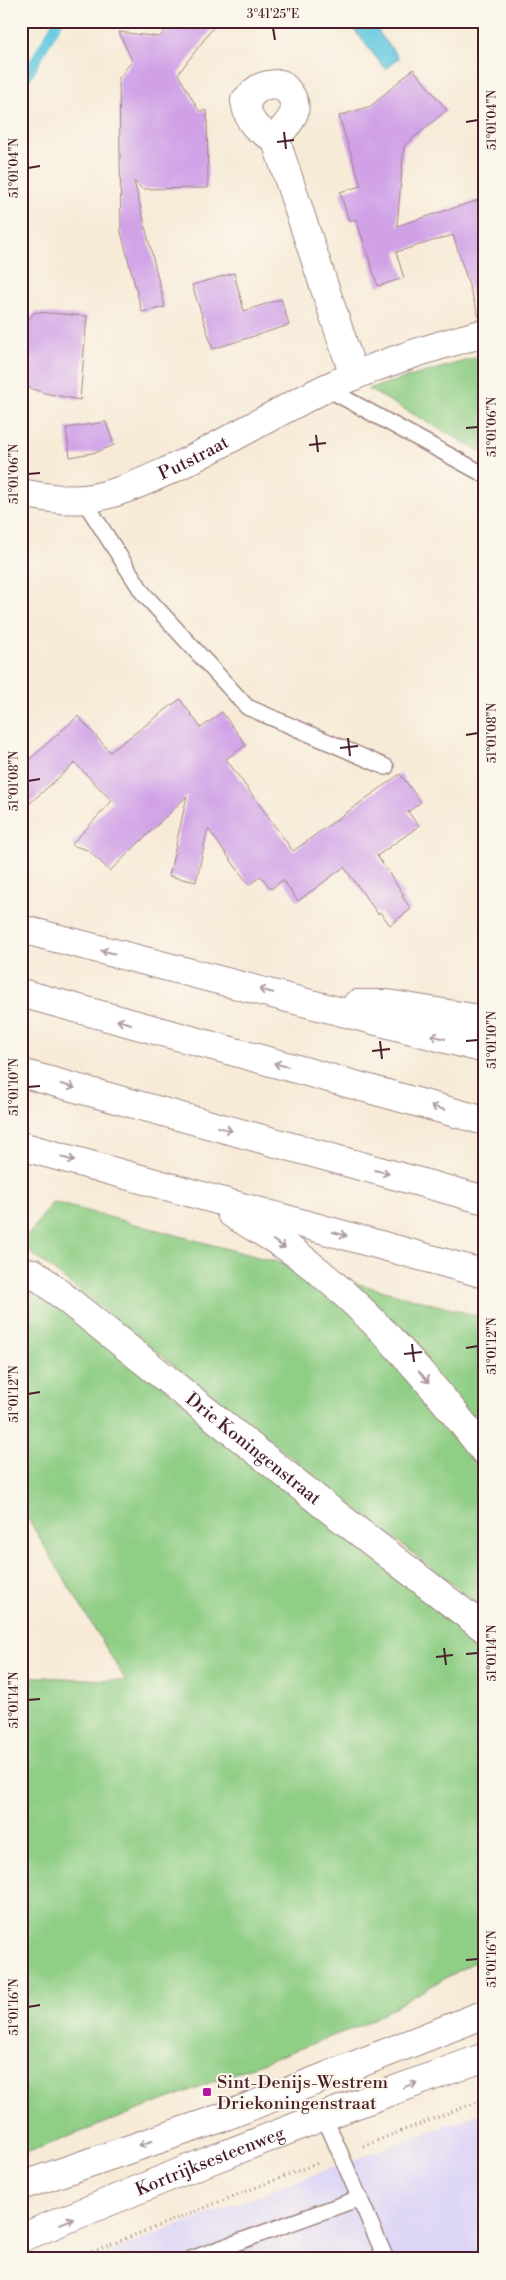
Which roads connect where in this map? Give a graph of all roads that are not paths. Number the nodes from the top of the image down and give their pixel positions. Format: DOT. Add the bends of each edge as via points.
graph roads {
  1 [pos="275,138"];
  2 [pos="485,333"];
  3 [pos="354,376"];
  4 [pos="326,388"];
  5 [pos="485,475"];
  6 [pos="21,493"];
  7 [pos="83,499"];
  8 [pos="386,767"];
  9 [pos="21,930"];
  10 [pos="21,993"];
  11 [pos="313,1003"];
  12 [pos="485,1020"];
  13 [pos="485,1049"];
  14 [pos="21,1074"];
  15 [pos="485,1121"];
  16 [pos="21,1146"];
  17 [pos="208,1199"];
  18 [pos="485,1200"];
  19 [pos="21,1272"];
  20 [pos="485,1274"];
  21 [pos="485,1452"];
  22 [pos="485,1629"];
  23 [pos="485,2014"];
  24 [pos="485,2057"];
  25 [pos="324,2116"];
  26 [pos="21,2186"];
  27 [pos="360,2198"];
  28 [pos="21,2238"];
  29 [pos="191,2259"];
  30 [pos="386,2259"];
  1 -- 3 [label="main road"];
  2 -- 3 [label="main road, Putstraat" via="411,354"];
  3 -- 4 [label="main road, Putstraat"];
  4 -- 5 [label="lane"];
  4 -- 7 [label="main road, Putstraat" via="203,454 141,483 113,494"];
  6 -- 7 [label="main road, Putstraat" via="52,499"];
  7 -- 8 [label="lane" via="143,593 247,708"];
  11 -- 9 [label="main road, one-way"];
  15 -- 10 [label="main road, one-way"];
  11 -- 12 [label="main road" via="388,1004"];
  13 -- 11 [label="main road, one-way"];
  14 -- 18 [label="main road, one-way"];
  16 -- 17 [label="main road, one-way"];
  17 -- 20 [label="main road, one-way"];
  17 -- 21 [label="main road, one-way" via="301,1257 346,1296 390,1338"];
  19 -- 22 [label="main road, Drie Koningenstraat" via="34,1273"];
  23 -- 26 [label="main road, Kortrijksesteenweg, one-way" via="218,2119"];
  25 -- 24 [label="main road, Kortrijksesteenweg, one-way"];
  25 -- 27 [label="lane"];
  28 -- 25 [label="main road, Kortrijksesteenweg, one-way"];
  27 -- 29 [label="lane"];
  27 -- 30 [label="lane"];
}
